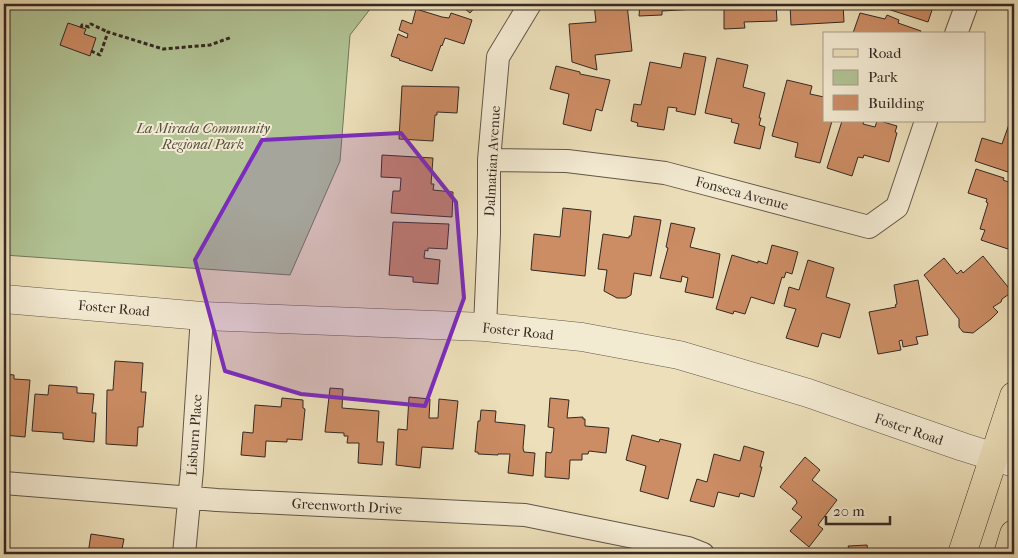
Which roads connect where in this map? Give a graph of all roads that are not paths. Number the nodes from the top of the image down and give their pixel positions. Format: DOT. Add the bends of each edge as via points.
graph roads {
  1 [pos="530,4"];
  2 [pos="966,4"];
  3 [pos="957,32"];
  4 [pos="926,122"];
  5 [pos="489,160"];
  6 [pos="4,299"];
  7 [pos="202,316"];
  8 [pos="486,327"];
  9 [pos="1014,396"];
  10 [pos="1004,460"];
  11 [pos="4,483"];
  12 [pos="189,498"];
  13 [pos="1014,534"];
  14 [pos="696,551"];
  15 [pos="184,554"];
  16 [pos="962,554"];
  17 [pos="1008,554"];
  1 -- 5 [label="street, Dalmatian Avenue" via="498,57"];
  2 -- 3 [label="street"];
  4 -- 5 [label="street, Fonseca Avenue" via="897,206 869,227 665,173 567,161"];
  5 -- 8 [label="street, Dalmatian Avenue"];
  6 -- 7 [label="street, Foster Road"];
  7 -- 8 [label="street, Foster Road"];
  7 -- 12 [label="street, Lisburn Place"];
  8 -- 10 [label="street, Foster Road" via="582,338 679,355 808,393"];
  9 -- 10 [label="main road"];
  10 -- 16 [label="main road"];
  11 -- 12 [label="street, Greenworth Drive"];
  12 -- 14 [label="street, Greenworth Drive" via="525,515"];
  12 -- 15 [label="street, Lisburn Place"];
  13 -- 17 [label="main road"];
}
